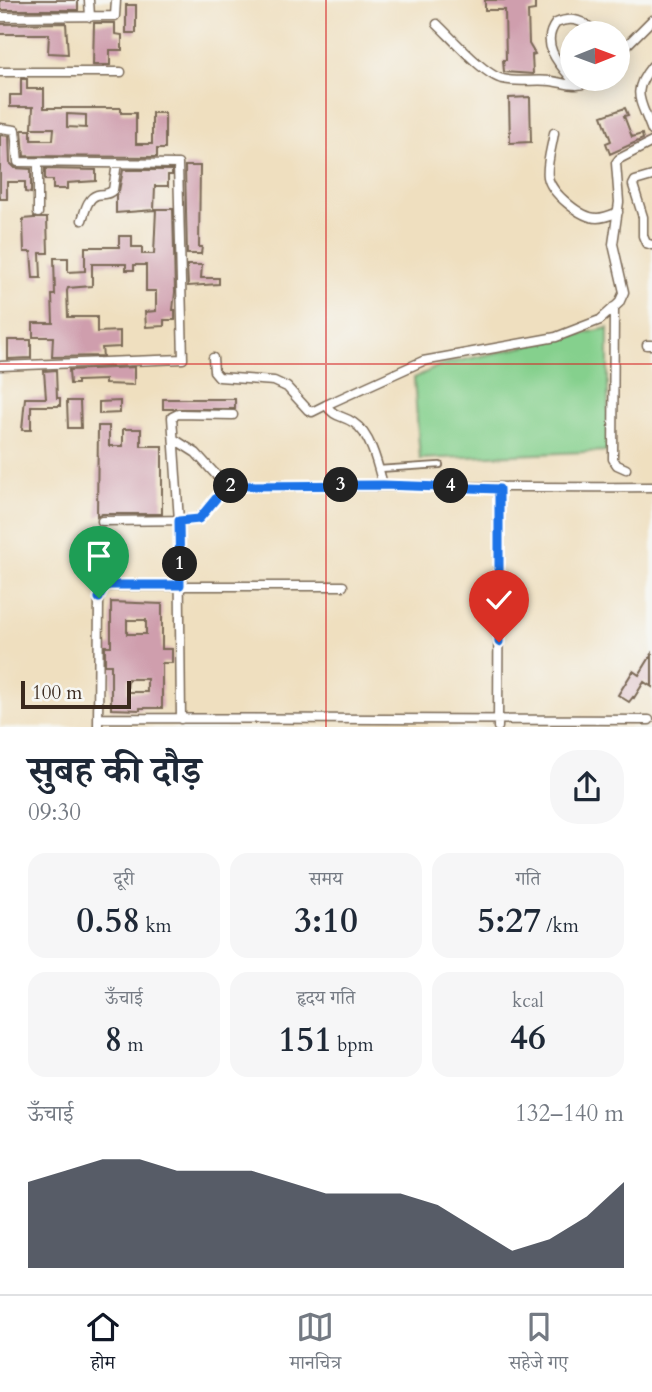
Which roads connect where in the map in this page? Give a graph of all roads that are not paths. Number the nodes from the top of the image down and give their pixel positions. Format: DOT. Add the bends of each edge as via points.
graph roads {
  1 [pos="89,0"];
  2 [pos="117,0"];
  3 [pos="90,16"];
  4 [pos="0,17"];
  5 [pos="652,20"];
  6 [pos="560,22"];
  7 [pos="437,24"];
  8 [pos="630,42"];
  9 [pos="560,64"];
  10 [pos="652,65"];
  11 [pos="0,72"];
  12 [pos="121,72"];
  13 [pos="560,83"];
  14 [pos="0,128"];
  15 [pos="652,131"];
  16 [pos="554,133"];
  17 [pos="652,142"];
  18 [pos="38,163"];
  19 [pos="117,163"];
  20 [pos="652,176"];
  21 [pos="618,212"];
  22 [pos="38,213"];
  23 [pos="82,220"];
  24 [pos="652,245"];
  25 [pos="614,307"];
  26 [pos="212,358"];
  27 [pos="0,366"];
  28 [pos="326,405"];
  29 [pos="233,415"];
  30 [pos="174,439"];
  31 [pos="440,465"];
  32 [pos="379,469"];
  33 [pos="626,469"];
  34 [pos="383,485"];
  35 [pos="227,486"];
  36 [pos="652,487"];
  37 [pos="499,489"];
  38 [pos="179,521"];
  39 [pos="102,522"];
  40 [pos="180,585"];
  41 [pos="343,586"];
  42 [pos="181,719"];
  43 [pos="649,721"];
  44 [pos="99,722"];
  45 [pos="498,722"];
  46 [pos="299,723"];
  47 [pos="420,723"];
  1 -- 3 [label="street"];
  2 -- 3 [label="street" via="116,15"];
  3 -- 4 [label="street"];
  5 -- 8 [label="street"];
  6 -- 9 [label="street" via="550,31 550,45"];
  7 -- 13 [label="street" via="496,77"];
  10 -- 15 [label="street" via="639,92"];
  11 -- 12 [label="street"];
  14 -- 18 [label="street" via="16,131 17,162"];
  16 -- 21 [label="street" via="548,176 558,194 591,218"];
  17 -- 21 [label="street" via="617,161"];
  18 -- 19 [label="street"];
  18 -- 22 [label="street"];
  19 -- 23 [label="street" via="113,190 90,199"];
  19 -- 27 [label="street" via="178,164 183,359"];
  20 -- 24 [label="street" via="633,185 644,219 644,240"];
  21 -- 25 [label="street" via="613,244 624,292"];
  25 -- 28 [label="street" via="593,324 556,337 423,361"];
  25 -- 33 [label="street" via="614,459"];
  26 -- 28 [label="street" via="219,377 274,381 287,387 312,412"];
  28 -- 32 [label="street" via="334,416 352,421 360,429"];
  29 -- 30 [label="street" via="175,415"];
  30 -- 35 [label="street" via="196,453"];
  30 -- 38 [label="street"];
  31 -- 32 [label="lane"];
  32 -- 34 [label="street"];
  34 -- 35 [label="street"];
  34 -- 37 [label="street"];
  35 -- 38 [label="street" via="199,519"];
  36 -- 37 [label="street"];
  37 -- 45 [label="street"];
  38 -- 39 [label="street"];
  38 -- 40 [label="street"];
  40 -- 41 [label="street"];
  40 -- 42 [label="street"];
  40 -- 44 [label="street" via="109,585 101,590"];
  42 -- 44 [label="street"];
  42 -- 46 [label="street"];
  43 -- 45 [label="street"];
  45 -- 47 [label="street"];
  46 -- 47 [label="street"];
}
